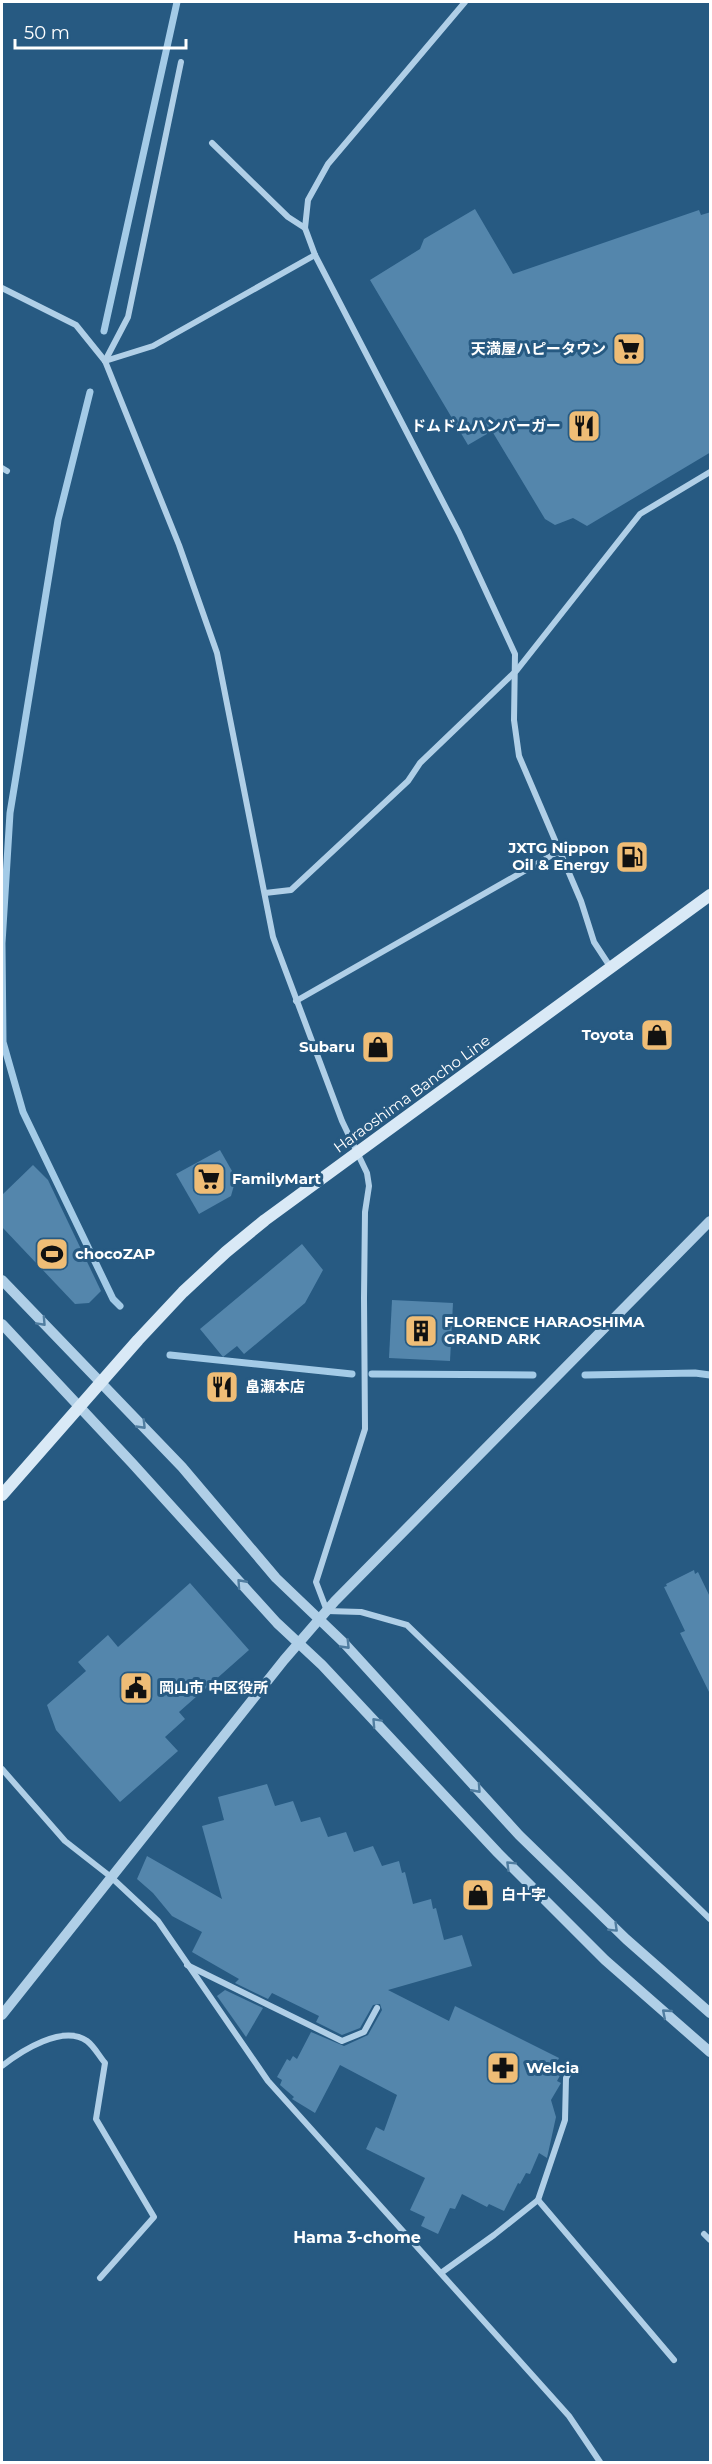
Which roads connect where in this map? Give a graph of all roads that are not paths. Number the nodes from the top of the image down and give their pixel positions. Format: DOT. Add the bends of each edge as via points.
graph roads {
  1 [pos="465,2"];
  2 [pos="181,62"];
  3 [pos="212,143"];
  4 [pos="305,228"];
  5 [pos="315,255"];
  6 [pos="2,288"];
  7 [pos="105,361"];
  8 [pos="711,472"];
  9 [pos="517,670"];
  10 [pos="561,850"];
  11 [pos="265,893"];
  12 [pos="711,895"];
  13 [pos="612,968"];
  14 [pos="296,1002"];
  15 [pos="358,1152"];
  16 [pos="711,1221"];
  17 [pos="2,1280"];
  18 [pos="2,1324"];
  19 [pos="101,1384"];
  20 [pos="78,1408"];
  21 [pos="2,1495"];
  22 [pos="327,1611"];
  23 [pos="319,1619"];
  24 [pos="299,1643"];
  25 [pos="2,1769"];
  26 [pos="111,1877"];
  27 [pos="711,1919"];
  28 [pos="187,1965"];
  29 [pos="377,2008"];
  30 [pos="711,2013"];
  31 [pos="2,2015"];
  32 [pos="711,2052"];
  33 [pos="2,2066"];
  34 [pos="571,2069"];
  35 [pos="538,2200"];
  36 [pos="704,2234"];
  37 [pos="711,2240"];
  38 [pos="441,2273"];
  39 [pos="100,2278"];
  40 [pos="674,2360"];
  41 [pos="600,2463"];
  1 -- 4 [label="street" via="328,164 308,200"];
  2 -- 7 [label="street" via="128,317"];
  3 -- 4 [label="street" via="288,217"];
  4 -- 5 [label="street"];
  5 -- 7 [label="street" via="153,346"];
  5 -- 9 [label="street" via="459,533 515,654"];
  6 -- 7 [label="street" via="75,325"];
  7 -- 11 [label="street" via="179,545 217,653"];
  8 -- 9 [label="street" via="640,514"];
  9 -- 10 [label="street" via="514,720 519,756"];
  9 -- 11 [label="street" via="420,763 408,781 291,890"];
  10 -- 13 [label="street" via="594,942"];
  10 -- 14 [label="street"];
  11 -- 14 [label="street" via="273,937"];
  12 -- 13 [label="main road, Haraoshima Bancho Line"];
  13 -- 15 [label="main road, Haraoshima Bancho Line"];
  14 -- 15 [label="street" via="342,1122"];
  15 -- 19 [label="main road, Haraoshima Bancho Line" via="226,1252 183,1292"];
  15 -- 22 [label="street" via="369,1186 365,1212 365,1429 316,1582"];
  16 -- 22 [label="street"];
  17 -- 19 [label="street, one-way"];
  18 -- 20 [label="street"];
  19 -- 20 [label="main road, Haraoshima Bancho Line"];
  19 -- 23 [label="street, one-way" via="182,1467 276,1578"];
  20 -- 21 [label="main road, Haraoshima Bancho Line"];
  24 -- 20 [label="street, one-way"];
  22 -- 23 [label="street"];
  22 -- 27 [label="street" via="361,1612 407,1625"];
  23 -- 24 [label="street"];
  23 -- 30 [label="street, one-way" via="519,1835 626,1939"];
  24 -- 26 [label="street"];
  32 -- 24 [label="street, one-way" via="589,1943 498,1853"];
  25 -- 26 [label="street" via="65,1841"];
  26 -- 28 [label="street" via="158,1921"];
  26 -- 31 [label="street"];
  28 -- 29 [label="street" via="342,2041 364,2032"];
  28 -- 38 [label="street" via="268,2081"];
  33 -- 39 [label="street" via="23,2050 60,2036 75,2035 88,2041 105,2063 96,2119 154,2217"];
  34 -- 35 [label="street" via="566,2078 565,2120"];
  35 -- 38 [label="street"];
  35 -- 40 [label="street"];
  36 -- 37 [label="street"];
  38 -- 41 [label="street" via="569,2416"];
}
